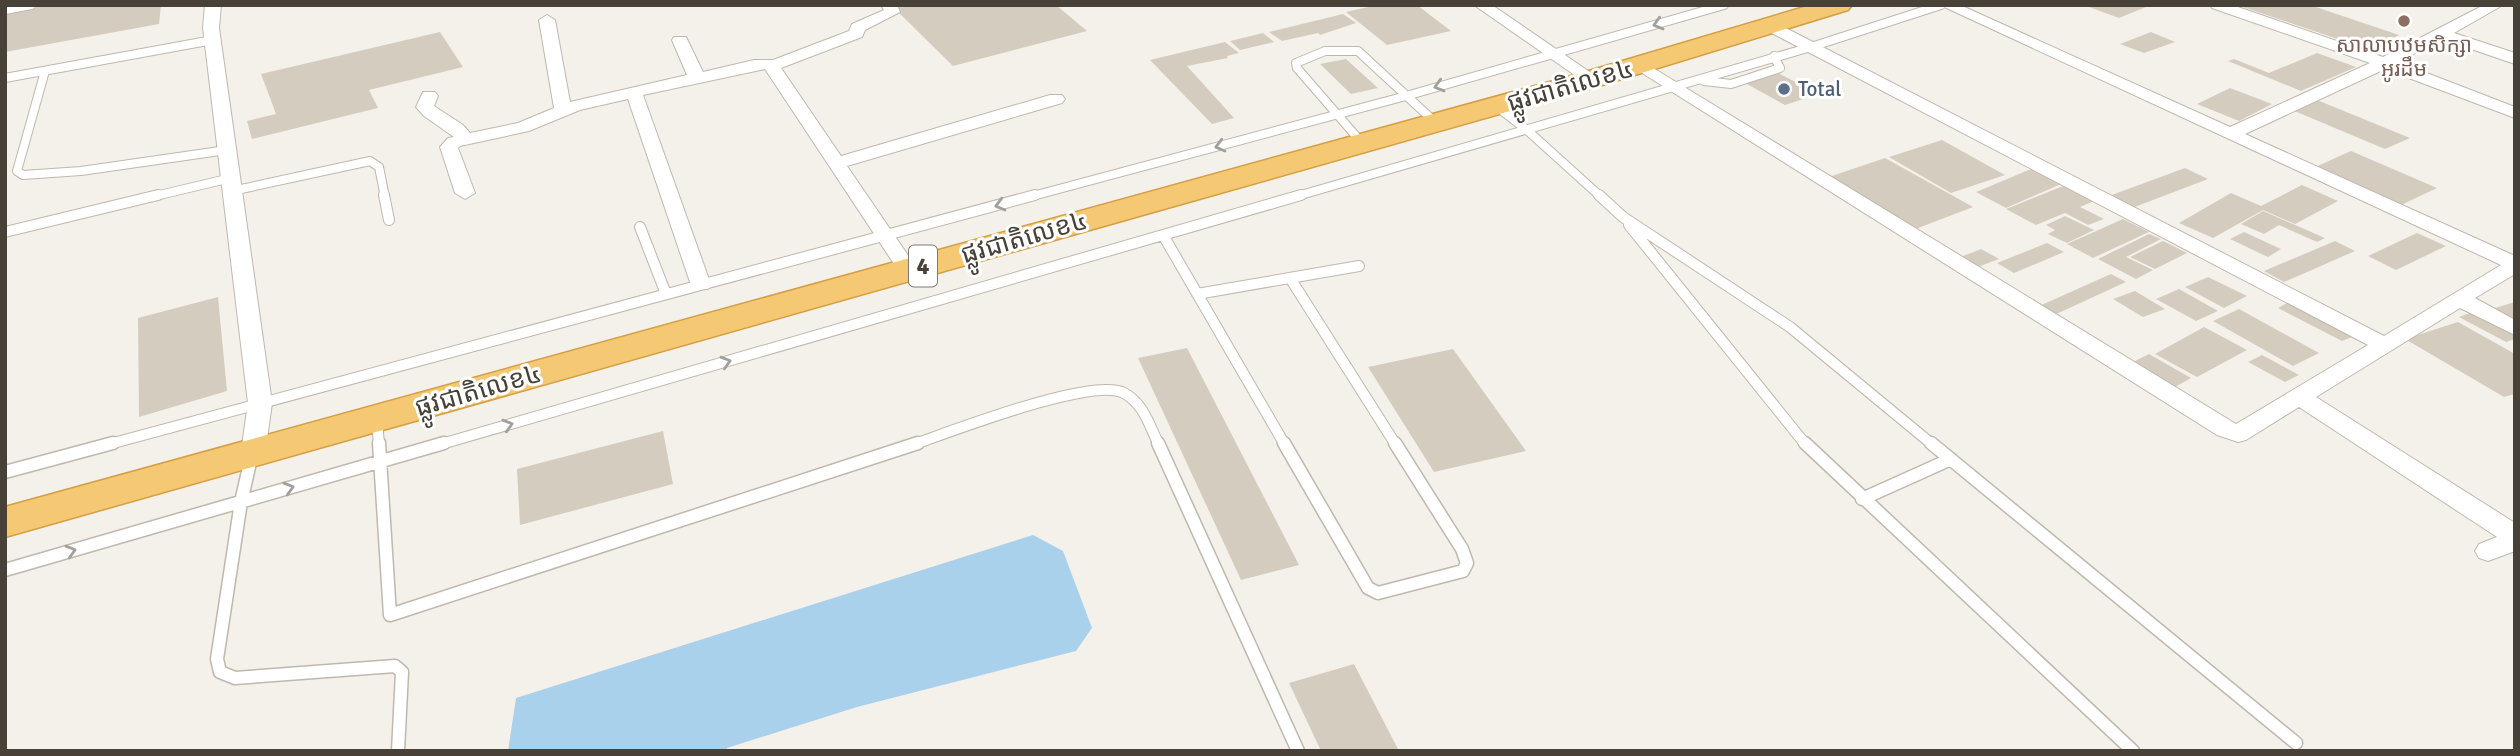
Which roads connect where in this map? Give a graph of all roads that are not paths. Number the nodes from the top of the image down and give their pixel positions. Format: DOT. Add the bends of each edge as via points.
graph roads {
  1 [pos="31,5"];
  2 [pos="213,5"];
  3 [pos="889,5"];
  4 [pos="1481,5"];
  5 [pos="1724,5"];
  6 [pos="1839,5"];
  7 [pos="1941,5"];
  8 [pos="1947,5"];
  9 [pos="2217,5"];
  10 [pos="2496,5"];
  11 [pos="5,10"];
  12 [pos="547,20"];
  13 [pos="2442,34"];
  14 [pos="213,40"];
  15 [pos="680,40"];
  16 [pos="1773,42"];
  17 [pos="1811,47"];
  18 [pos="1553,54"];
  19 [pos="2515,60"];
  20 [pos="2384,63"];
  21 [pos="772,66"];
  22 [pos="1639,66"];
  23 [pos="45,71"];
  24 [pos="5,78"];
  25 [pos="697,78"];
  26 [pos="1592,79"];
  27 [pos="1672,88"];
  28 [pos="634,93"];
  29 [pos="429,96"];
  30 [pos="1406,96"];
  31 [pos="1056,99"];
  32 [pos="1496,106"];
  33 [pos="563,109"];
  34 [pos="2515,113"];
  35 [pos="1335,115"];
  36 [pos="1436,123"];
  37 [pos="1527,130"];
  38 [pos="2230,134"];
  39 [pos="466,140"];
  40 [pos="1362,143"];
  41 [pos="227,150"];
  42 [pos="837,163"];
  43 [pos="232,185"];
  44 [pos="464,193"];
  45 [pos="1623,217"];
  46 [pos="389,220"];
  47 [pos="640,227"];
  48 [pos="5,232"];
  49 [pos="885,235"];
  50 [pos="1163,236"];
  51 [pos="2515,264"];
  52 [pos="1359,266"];
  53 [pos="908,270"];
  54 [pos="1290,278"];
  55 [pos="701,285"];
  56 [pos="1197,294"];
  57 [pos="666,295"];
  58 [pos="2462,299"];
  59 [pos="2515,329"];
  60 [pos="2385,345"];
  61 [pos="2301,398"];
  62 [pos="260,403"];
  63 [pos="377,418"];
  64 [pos="253,453"];
  65 [pos="1951,459"];
  66 [pos="379,462"];
  67 [pos="5,472"];
  68 [pos="1862,499"];
  69 [pos="241,502"];
  70 [pos="5,522"];
  71 [pos="2515,538"];
  72 [pos="2488,551"];
  73 [pos="5,570"];
  74 [pos="2296,743"];
  75 [pos="398,751"];
  76 [pos="1298,751"];
  77 [pos="2133,751"];
  1 -- 11 [label="lane"];
  2 -- 14 [label="street"];
  3 -- 21 [label="street" via="892,12 858,27 856,34"];
  4 -- 18 [label="street"];
  5 -- 18 [label="lane, one-way"];
  6 -- 16 [label="highway, ផ្លូវជាតិលេខ៤ / 4"];
  7 -- 17 [label="lane"];
  8 -- 38 [label="street"];
  9 -- 20 [label="street"];
  10 -- 13 [label="street"];
  12 -- 33 [label="street"];
  13 -- 19 [label="street"];
  13 -- 20 [label="street"];
  14 -- 23 [label="lane"];
  14 -- 41 [label="street"];
  15 -- 25 [label="street"];
  16 -- 17 [label="street"];
  16 -- 17 [label="lane"];
  16 -- 22 [label="highway, ផ្លូវជាតិលេខ៤ / 4"];
  16 -- 27 [label="lane"];
  17 -- 60 [label="street"];
  18 -- 26 [label="street"];
  18 -- 30 [label="lane, one-way"];
  20 -- 34 [label="street"];
  20 -- 38 [label="street"];
  21 -- 25 [label="street" via="764,63"];
  21 -- 42 [label="street"];
  22 -- 26 [label="highway, ផ្លូវជាតិលេខ៤ / 4"];
  22 -- 27 [label="street"];
  23 -- 24 [label="lane"];
  23 -- 41 [label="lane" via="17,171 23,176"];
  25 -- 28 [label="street"];
  26 -- 32 [label="highway, ផ្លូវជាតិលេខ៤ / 4"];
  27 -- 37 [label="lane"];
  27 -- 61 [label="street" via="2225,429 2245,432"];
  28 -- 33 [label="street"];
  28 -- 55 [label="street"];
  29 -- 39 [label="street" via="425,107 432,116 453,124"];
  30 -- 35 [label="lane"];
  30 -- 35 [label="lane" via="1358,51 1341,49 1301,58 1297,68"];
  30 -- 36 [label="lane"];
  31 -- 42 [label="street"];
  32 -- 36 [label="highway, ផ្លូវជាតិលេខ៤ / 4"];
  32 -- 37 [label="lane"];
  33 -- 39 [label="street" via="523,127"];
  35 -- 40 [label="lane"];
  35 -- 49 [label="lane, one-way"];
  36 -- 40 [label="highway, ផ្លូវជាតិលេខ៤ / 4"];
  37 -- 45 [label="lane"];
  37 -- 50 [label="lane"];
  38 -- 51 [label="street"];
  39 -- 44 [label="street" via="449,147"];
  40 -- 53 [label="highway, ផ្លូវជាតិលេខ៤ / 4"];
  41 -- 43 [label="street"];
  42 -- 49 [label="street"];
  43 -- 46 [label="lane" via="370,161 381,173"];
  43 -- 48 [label="lane"];
  43 -- 62 [label="street"];
  45 -- 65 [label="lane" via="1790,327"];
  45 -- 68 [label="lane" via="1811,451"];
  47 -- 57 [label="lane"];
  49 -- 53 [label="street"];
  49 -- 55 [label="lane"];
  50 -- 56 [label="lane"];
  66 -- 50 [label="lane, one-way"];
  51 -- 58 [label="street"];
  52 -- 54 [label="lane"];
  53 -- 63 [label="highway, ផ្លូវជាតិលេខ៤ / 4"];
  54 -- 56 [label="lane"];
  54 -- 56 [label="lane" via="1462,549 1467,563 1463,571 1386,593 1368,588"];
  55 -- 57 [label="lane"];
  57 -- 62 [label="lane"];
  58 -- 59 [label="street"];
  58 -- 60 [label="street"];
  60 -- 61 [label="street"];
  61 -- 71 [label="street"];
  62 -- 64 [label="street"];
  62 -- 67 [label="lane"];
  63 -- 64 [label="highway, ផ្លូវជាតិលេខ៤ / 4"];
  63 -- 66 [label="lane"];
  64 -- 69 [label="lane"];
  64 -- 70 [label="highway, ផ្លូវជាតិលេខ៤ / 4"];
  65 -- 68 [label="lane"];
  65 -- 74 [label="lane"];
  69 -- 66 [label="lane, one-way"];
  66 -- 76 [label="lane" via="390,615 1062,396 1088,390 1121,391 1140,404"];
  68 -- 77 [label="lane"];
  73 -- 69 [label="lane, one-way"];
  69 -- 75 [label="lane" via="216,659 219,672 235,678 395,666 402,672"];
  71 -- 72 [label="street"];
}
